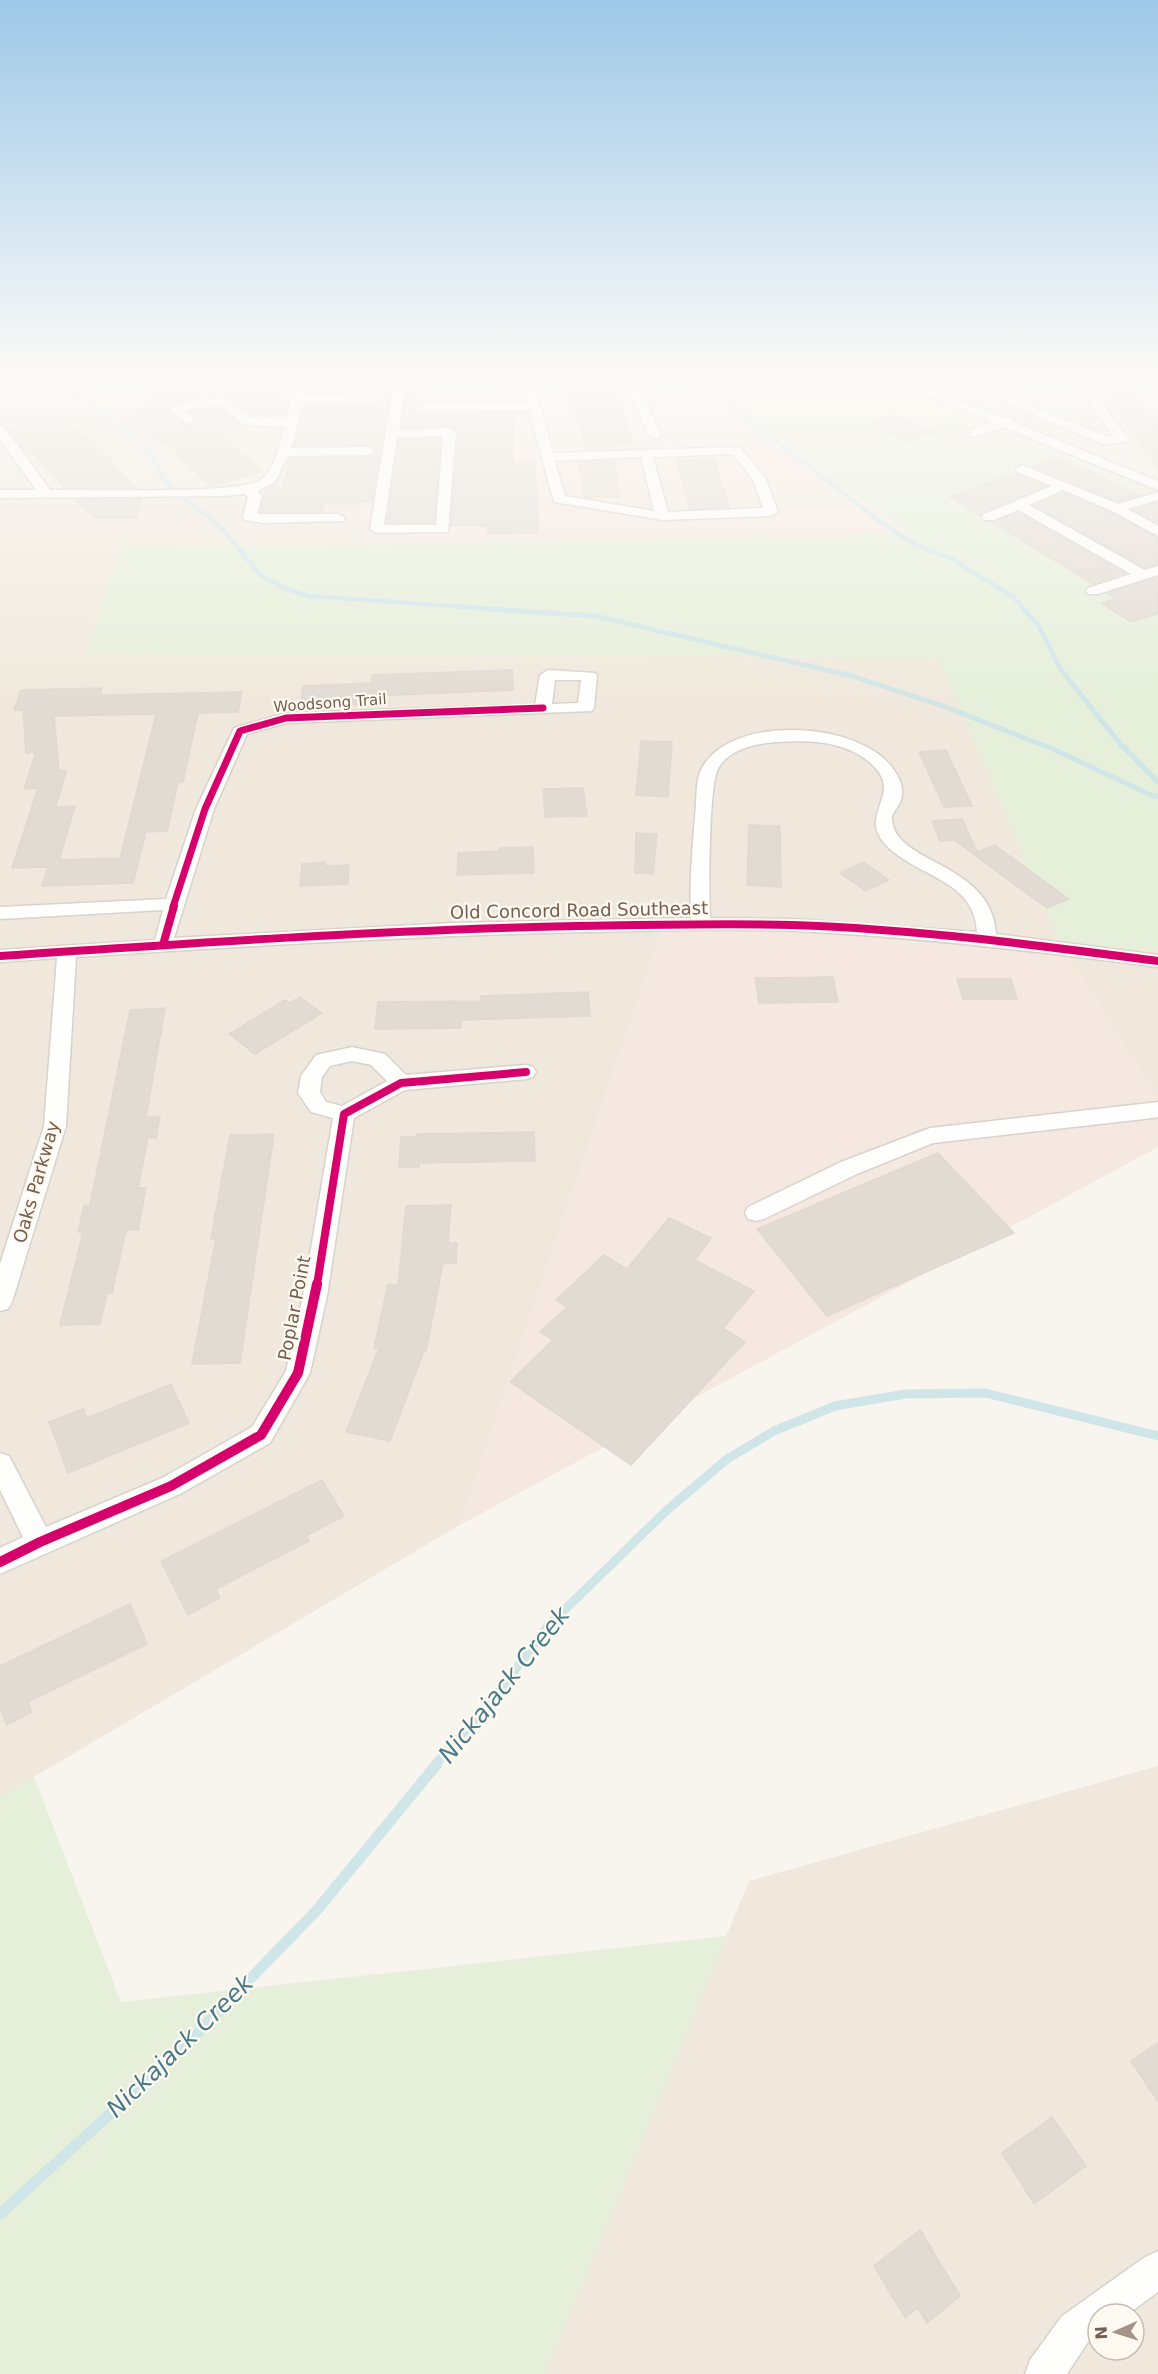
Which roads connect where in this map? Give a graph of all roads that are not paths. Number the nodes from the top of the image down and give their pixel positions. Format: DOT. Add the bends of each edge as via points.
graph roads {
  1 [pos="40,486"];
  2 [pos="255,486"];
  3 [pos="384,486"];
  4 [pos="446,486"];
  5 [pos="555,486"];
  6 [pos="654,486"];
  7 [pos="761,486"];
  8 [pos="1060,487"];
  9 [pos="248,489"];
  10 [pos="0,494"];
  11 [pos="46,494"];
  12 [pos="1158,496"];
  13 [pos="1018,505"];
  14 [pos="1117,508"];
  15 [pos="662,516"];
  16 [pos="989,517"];
  17 [pos="338,518"];
  18 [pos="1158,532"];
  19 [pos="1158,570"];
  20 [pos="1142,574"];
  21 [pos="1093,591"];
  22 [pos="543,708"];
  23 [pos="174,904"];
  24 [pos="0,913"];
  25 [pos="701,924"];
  26 [pos="987,939"];
  27 [pos="163,945"];
  28 [pos="67,951"];
  29 [pos="0,956"];
  30 [pos="1158,961"];
  31 [pos="526,1072"];
  32 [pos="401,1083"];
  33 [pos="1158,1109"];
  34 [pos="344,1114"];
  35 [pos="756,1213"];
  36 [pos="0,1302"];
  37 [pos="0,1464"];
  38 [pos="40,1542"];
  39 [pos="0,1562"];
  40 [pos="1158,2270"];
  41 [pos="1044,2374"];
  1 -- 11 [label="street"];
  2 -- 9 [label="street"];
  3 -- 4 [label="street" via="377,529 443,529"];
  5 -- 15 [label="street" via="559,499"];
  6 -- 15 [label="street"];
  7 -- 15 [label="street" via="771,512"];
  8 -- 13 [label="street"];
  8 -- 14 [label="street"];
  9 -- 11 [label="street"];
  9 -- 17 [label="street" via="255,496 250,517"];
  10 -- 11 [label="street"];
  12 -- 14 [label="street"];
  13 -- 16 [label="street"];
  13 -- 20 [label="street"];
  14 -- 18 [label="street"];
  19 -- 20 [label="street"];
  20 -- 21 [label="street"];
  22 -- 23 [label="street, Woodsong Trail" via="286,718 240,731 221,766"];
  23 -- 24 [label="street"];
  23 -- 27 [label="street, Woodsong Trail"];
  25 -- 26 [label="street, Old Concord Road Southeast" via="804,926"];
  25 -- 26 [label="street" via="700,850 708,771 734,747 756,739 807,736 857,747 888,772 894,788 892,802 884,813 884,827 893,843 970,893 982,907"];
  25 -- 27 [label="street, Old Concord Road Southeast" via="440,929"];
  26 -- 30 [label="street, Old Concord Road Southeast"];
  27 -- 28 [label="street, Old Concord Road Southeast"];
  28 -- 29 [label="street, Old Concord Road Southeast"];
  28 -- 36 [label="street, Oaks Parkway" via="55,1126"];
  31 -- 32 [label="street"];
  32 -- 34 [label="street"];
  32 -- 34 [label="street" via="378,1059 352,1054 323,1060 312,1076 309,1092 319,1107"];
  33 -- 35 [label="street" via="930,1136 849,1168"];
  34 -- 38 [label="street, Poplar Point" via="315,1296 298,1373 261,1435 171,1486"];
  37 -- 38 [label="street"];
  38 -- 39 [label="street, Poplar Point"];
  40 -- 41 [label="street" via="1075,2330"];
}
